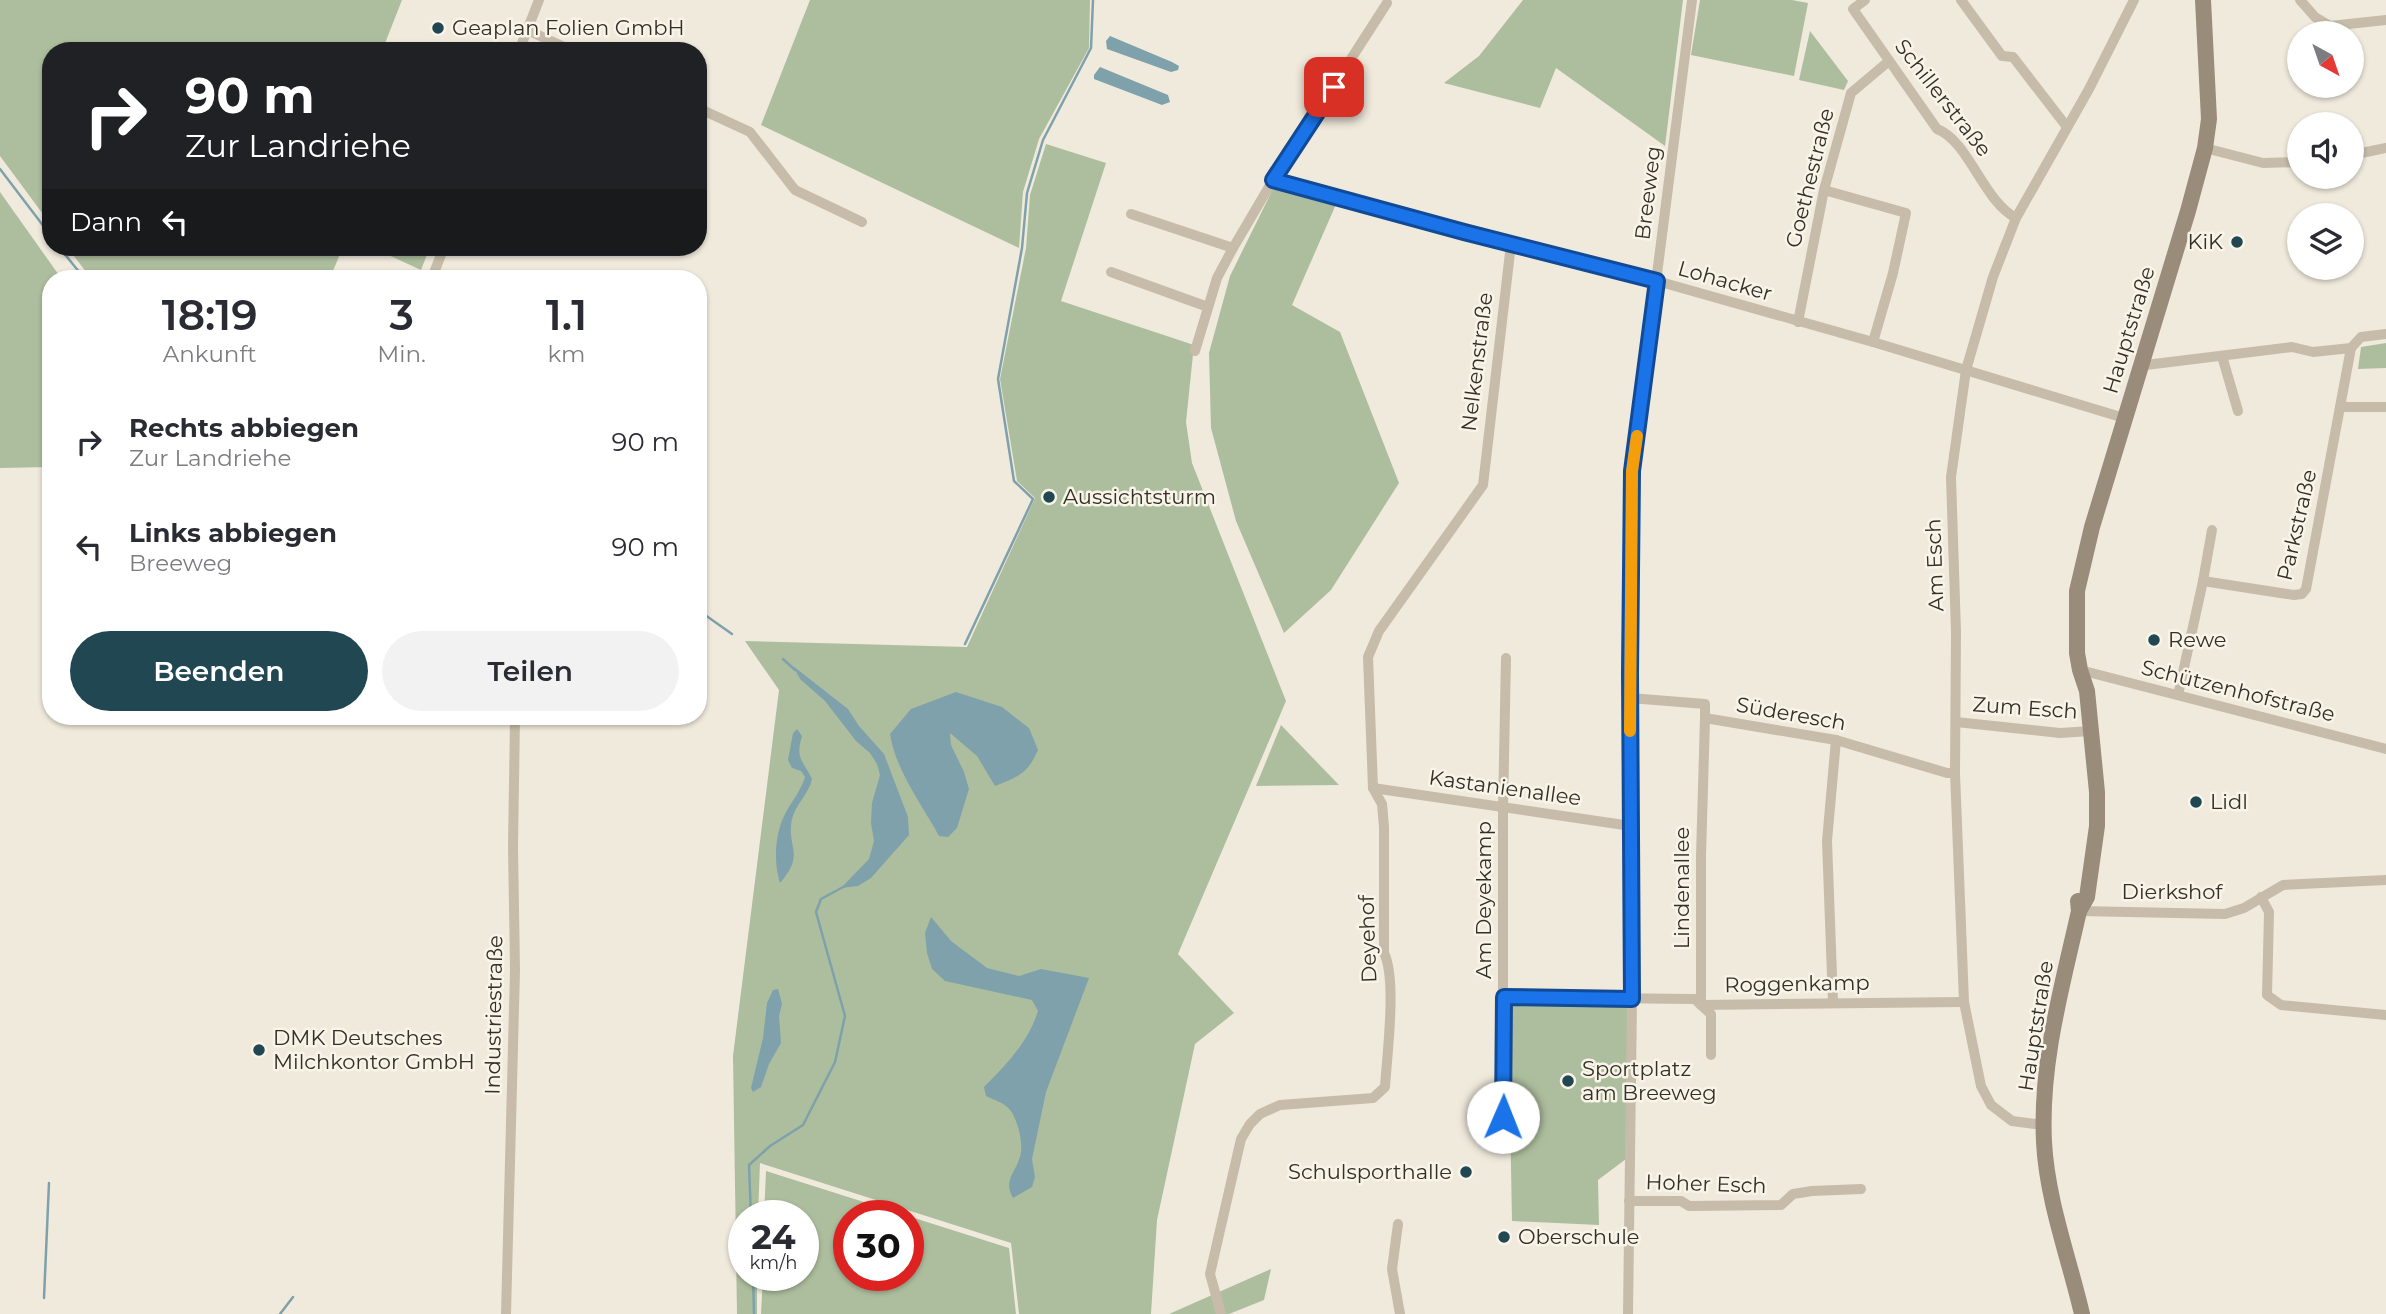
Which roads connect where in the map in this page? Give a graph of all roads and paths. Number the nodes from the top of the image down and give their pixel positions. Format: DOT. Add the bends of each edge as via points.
graph roads {
  1 [pos="539,0"];
  2 [pos="1692,0"];
  3 [pos="1865,0"];
  4 [pos="1961,0"];
  5 [pos="2134,0"];
  6 [pos="2203,0"];
  7 [pos="2300,0"];
  8 [pos="1387,3"];
  9 [pos="2386,20"];
  10 [pos="527,30"];
  11 [pos="522,42"];
  12 [pos="553,42"];
  13 [pos="1889,61"];
  14 [pos="707,112"];
  15 [pos="2067,127"];
  16 [pos="2205,148"];
  17 [pos="2386,148"];
  18 [pos="2364,153"];
  19 [pos="2287,162"];
  20 [pos="1273,180"];
  21 [pos="1824,190"];
  22 [pos="1131,214"];
  23 [pos="2016,218"];
  24 [pos="862,222"];
  25 [pos="1511,244"];
  26 [pos="1233,248"];
  27 [pos="1111,272"];
  28 [pos="1657,281"];
  29 [pos="1208,307"];
  30 [pos="1798,322"];
  31 [pos="2386,334"];
  32 [pos="1873,342"];
  33 [pos="2351,348"];
  34 [pos="1195,351"];
  35 [pos="2222,356"];
  36 [pos="2141,363"];
  37 [pos="1966,370"];
  38 [pos="2342,407"];
  39 [pos="2386,407"];
  40 [pos="2238,411"];
  41 [pos="2124,418"];
  42 [pos="1483,485"];
  43 [pos="2212,530"];
  44 [pos="2203,581"];
  45 [pos="1506,658"];
  46 [pos="2080,670"];
  47 [pos="2178,695"];
  48 [pos="1630,698"];
  49 [pos="1705,718"];
  50 [pos="1956,722"];
  51 [pos="515,725"];
  52 [pos="2087,731"];
  53 [pos="1836,740"];
  54 [pos="2386,749"];
  55 [pos="1955,773"];
  56 [pos="1373,788"];
  57 [pos="1503,808"];
  58 [pos="1630,826"];
  59 [pos="2386,880"];
  60 [pos="2261,897"];
  61 [pos="2079,911"];
  62 [pos="1504,997"];
  63 [pos="1632,999"];
  64 [pos="1833,1002"];
  65 [pos="1965,1002"];
  66 [pos="1701,1005"];
  67 [pos="2386,1014"];
  68 [pos="1711,1055"];
  69 [pos="2044,1122"];
  70 [pos="1503,1141"];
  71 [pos="1861,1189"];
  72 [pos="1629,1201"];
  73 [pos="1398,1224"];
  74 [pos="506,1314"];
  75 [pos="1221,1314"];
  76 [pos="1400,1314"];
  77 [pos="1628,1314"];
  78 [pos="2082,1314"];
  1 -- 10 [label="street"];
  2 -- 28 [label="street, Breeweg"];
  3 -- 13 [label="street, Schillerstraße" via="1853,9"];
  4 -- 15 [label="street" via="2002,56 2013,57"];
  5 -- 15 [label="street, Am Esch"];
  6 -- 16 [label="main road, Hauptstraße" via="2209,119"];
  7 -- 9 [label="street" via="2330,26"];
  8 -- 20 [label="street"];
  10 -- 11 [label="street"];
  10 -- 12 [label="street"];
  13 -- 21 [label="street, Goethestraße" via="1851,93"];
  13 -- 23 [label="street, Schillerstraße" via="1937,129 1949,133 1988,189"];
  14 -- 24 [label="street" via="750,132 795,190"];
  15 -- 23 [label="street, Am Esch"];
  16 -- 19 [label="street" via="2263,163"];
  16 -- 36 [label="main road, Hauptstraße"];
  17 -- 18 [label="street"];
  20 -- 25 [label="street, Lohacker"];
  20 -- 26 [label="street"];
  21 -- 30 [label="street, Goethestraße"];
  21 -- 32 [label="street" via="1906,213"];
  22 -- 26 [label="street"];
  23 -- 37 [label="street, Am Esch"];
  25 -- 28 [label="street, Lohacker"];
  25 -- 42 [label="street, Nelkenstraße"];
  26 -- 29 [label="street"];
  27 -- 29 [label="street"];
  28 -- 30 [label="street, Lohacker"];
  28 -- 48 [label="street, Breeweg" via="1632,471"];
  29 -- 34 [label="street"];
  30 -- 32 [label="street, Lohacker"];
  31 -- 33 [label="street" via="2361,337"];
  32 -- 37 [label="street, Lohacker"];
  33 -- 35 [label="street" via="2313,352 2292,347"];
  33 -- 38 [label="street, Parkstraße"];
  35 -- 36 [label="street"];
  35 -- 40 [label="street"];
  36 -- 41 [label="main road, Hauptstraße"];
  37 -- 41 [label="street, Lohacker"];
  37 -- 50 [label="street, Am Esch" via="1951,477"];
  38 -- 39 [label="street"];
  38 -- 44 [label="street, Parkstraße" via="2306,589 2294,595"];
  41 -- 46 [label="main road, Hauptstraße" via="2077,591"];
  42 -- 56 [label="street, Deyehof" via="1379,631 1368,657"];
  43 -- 44 [label="street"];
  44 -- 47 [label="street"];
  45 -- 57 [label="street, Am Deyekamp"];
  46 -- 47 [label="street, Schützenhofstraße"];
  46 -- 52 [label="main road, Hauptstraße" via="2078,691"];
  47 -- 54 [label="street, Schützenhofstraße"];
  48 -- 49 [label="street, Süderesch" via="1705,704"];
  48 -- 58 [label="street, Breeweg"];
  49 -- 53 [label="street, Süderesch"];
  49 -- 66 [label="street, Lindenallee"];
  50 -- 52 [label="street, Zum Esch" via="2060,733"];
  50 -- 55 [label="street, Am Esch"];
  51 -- 74 [label="street, Industriestraße" via="515,970"];
  52 -- 61 [label="main road, Hauptstraße" via="2088,825"];
  53 -- 55 [label="street, Süderesch"];
  53 -- 64 [label="street" via="1827,841"];
  55 -- 65 [label="street, Am Esch"];
  56 -- 57 [label="street, Kastanienallee"];
  56 -- 75 [label="street, Deyehof" via="1382,804 1384,827 1384,953 1389,995 1385,1087 1373,1098 1280,1105 1250,1124 1241,1139 1210,1274"];
  57 -- 58 [label="street, Kastanienallee"];
  57 -- 62 [label="street, Am Deyekamp"];
  58 -- 63 [label="street, Breeweg"];
  59 -- 60 [label="street, Dierkshof" via="2283,885"];
  60 -- 61 [label="street, Dierkshof" via="2225,914"];
  60 -- 67 [label="street" via="2269,912 2267,995 2281,1005"];
  61 -- 69 [label="main road, Hauptstraße" via="2047,1062"];
  62 -- 63 [label="street, Roggenkamp"];
  62 -- 70 [label="street, Am Deyekamp"];
  63 -- 66 [label="street, Roggenkamp" via="1695,999"];
  63 -- 72 [label="street, Breeweg"];
  64 -- 65 [label="street, Roggenkamp"];
  64 -- 66 [label="street, Roggenkamp"];
  65 -- 69 [label="street, Am Esch" via="1982,1086 1991,1105 2012,1121"];
  66 -- 68 [label="street, Lindenallee" via="1711,1014"];
  69 -- 78 [label="main road, Hauptstraße" via="2051,1192"];
  71 -- 72 [label="street, Hoher Esch" via="1793,1194 1781,1205"];
  72 -- 77 [label="street, Breeweg"];
  73 -- 76 [label="street" via="1392,1269"];
}
